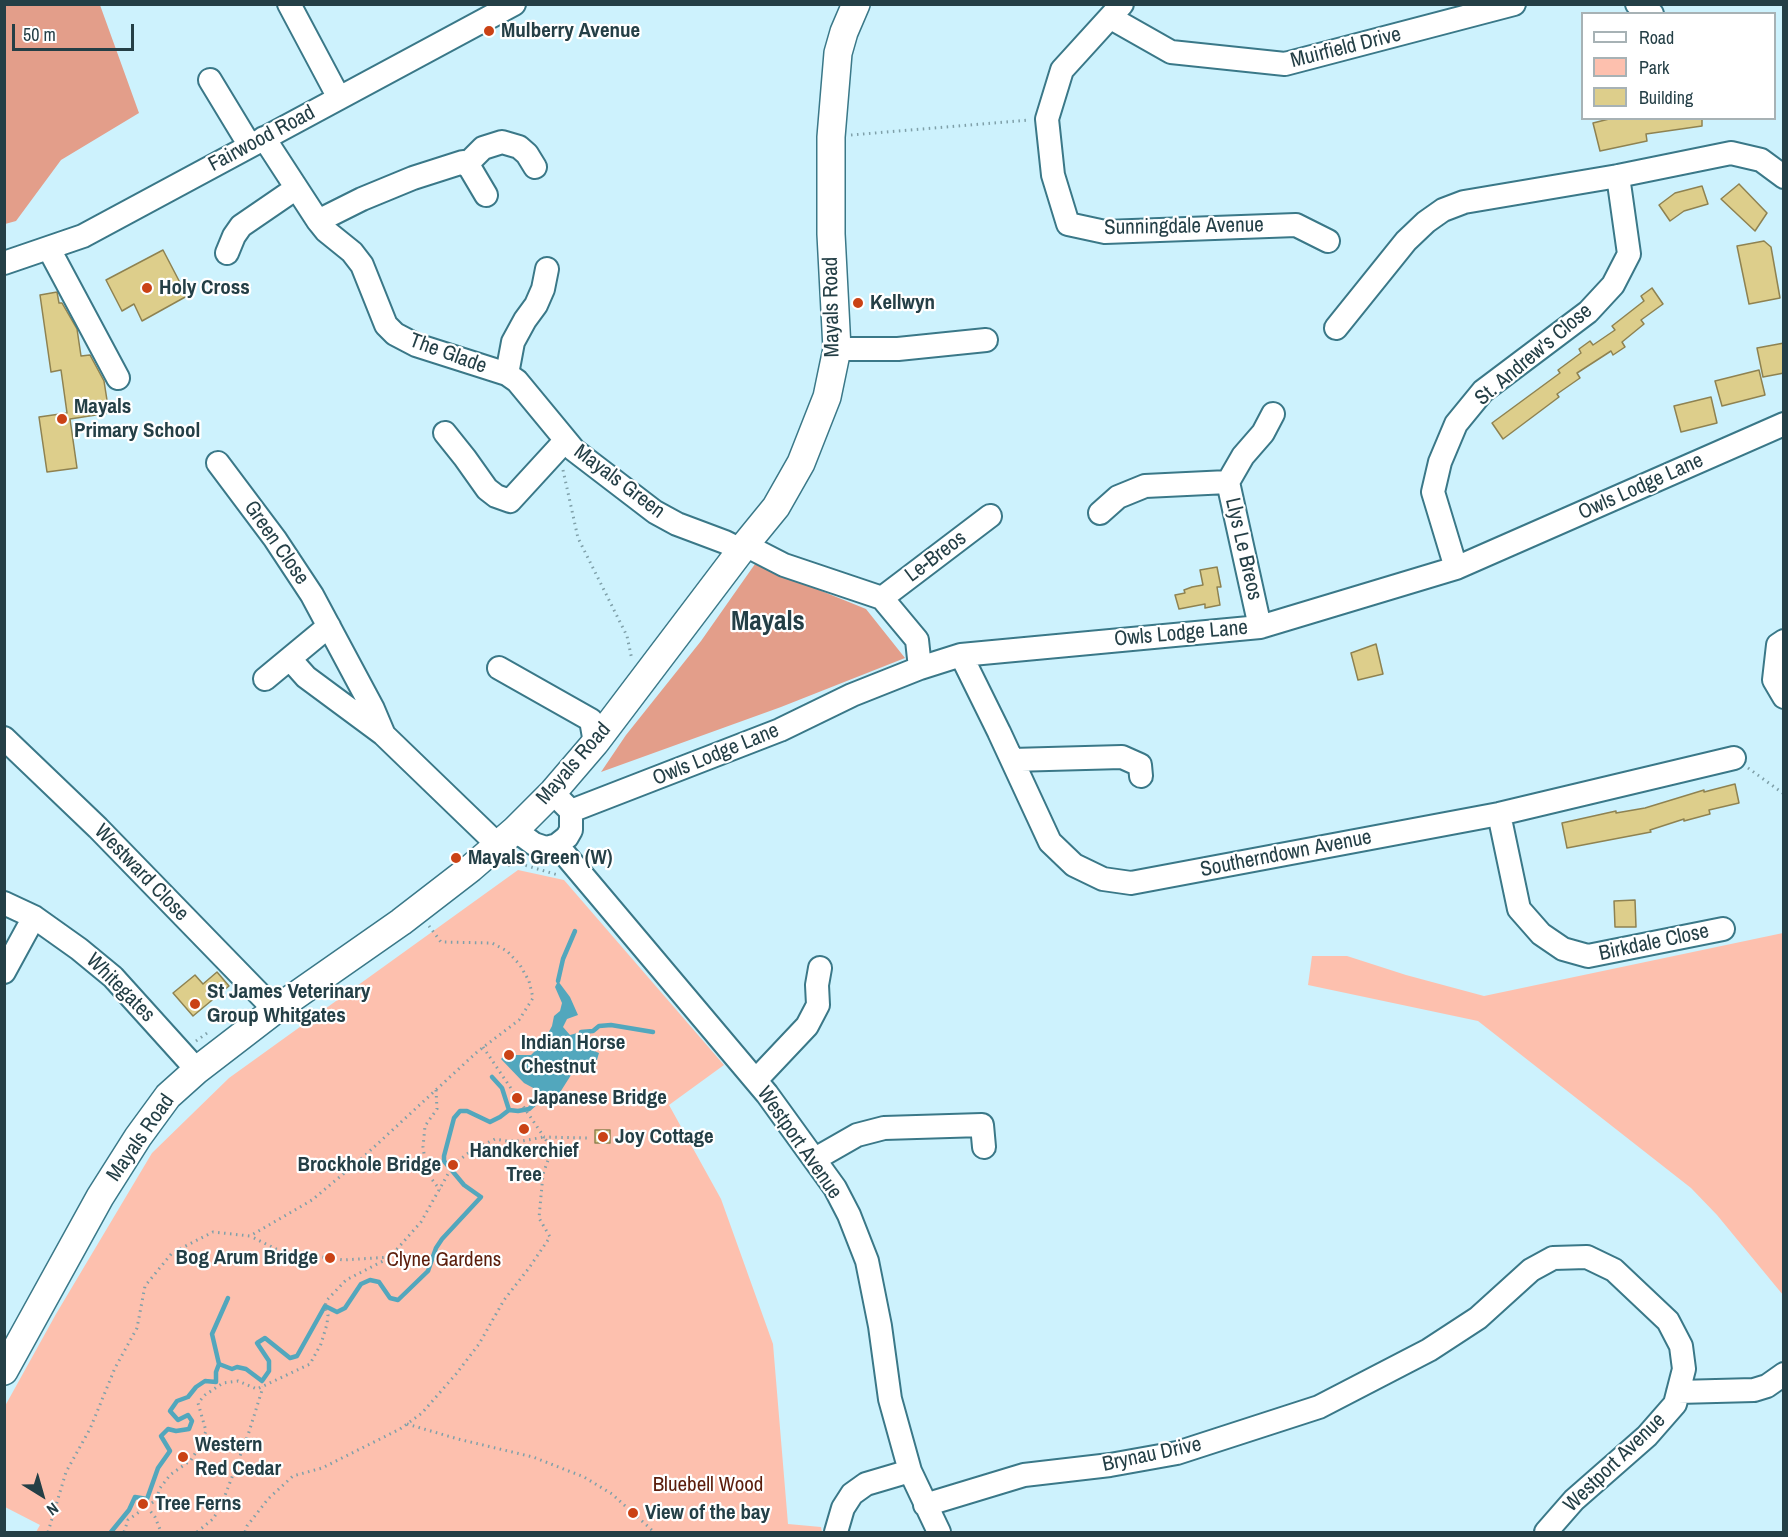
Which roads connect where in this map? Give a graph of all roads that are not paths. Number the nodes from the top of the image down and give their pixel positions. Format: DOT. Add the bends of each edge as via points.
graph roads {
  1 [pos="289,4"];
  2 [pos="514,4"];
  3 [pos="856,4"];
  4 [pos="1514,4"];
  5 [pos="1636,4"];
  6 [pos="1117,11"];
  7 [pos="1649,12"];
  8 [pos="210,80"];
  9 [pos="339,98"];
  10 [pos="257,142"];
  11 [pos="466,165"];
  12 [pos="535,167"];
  13 [pos="1618,176"];
  14 [pos="1784,177"];
  15 [pos="295,189"];
  16 [pos="486,195"];
  17 [pos="318,221"];
  18 [pos="1328,241"];
  19 [pos="49,249"];
  20 [pos="227,253"];
  21 [pos="4,263"];
  22 [pos="547,269"];
  23 [pos="1336,328"];
  24 [pos="987,340"];
  25 [pos="837,349"];
  26 [pos="507,374"];
  27 [pos="118,378"];
  28 [pos="1273,414"];
  29 [pos="1784,424"];
  30 [pos="445,433"];
  31 [pos="569,445"];
  32 [pos="218,463"];
  33 [pos="1228,482"];
  34 [pos="1101,513"];
  35 [pos="990,516"];
  36 [pos="743,548"];
  37 [pos="1456,568"];
  38 [pos="882,598"];
  39 [pos="329,626"];
  40 [pos="1260,627"];
  41 [pos="1784,641"];
  42 [pos="961,655"];
  43 [pos="291,659"];
  44 [pos="499,668"];
  45 [pos="920,668"];
  46 [pos="265,679"];
  47 [pos="1784,697"];
  48 [pos="384,735"];
  49 [pos="4,738"];
  50 [pos="595,743"];
  51 [pos="1734,758"];
  52 [pos="1012,760"];
  53 [pos="1141,776"];
  54 [pos="553,792"];
  55 [pos="571,811"];
  56 [pos="1499,814"];
  57 [pos="557,845"];
  58 [pos="509,846"];
  59 [pos="4,903"];
  60 [pos="34,917"];
  61 [pos="1723,928"];
  62 [pos="820,968"];
  63 [pos="4,972"];
  64 [pos="275,1010"];
  65 [pos="189,1061"];
  66 [pos="756,1080"];
  67 [pos="990,1132"];
  68 [pos="815,1159"];
  69 [pos="4,1371"];
  70 [pos="1784,1374"];
  71 [pos="1372,1380"];
  72 [pos="1678,1392"];
  73 [pos="910,1470"];
  74 [pos="925,1505"];
  75 [pos="836,1533"];
  76 [pos="939,1533"];
  77 [pos="1546,1533"];
  1 -- 9 [label="street"];
  2 -- 9 [label="street, Fairwood Road"];
  3 -- 25 [label="main road, Mayals Road" via="838,53 831,137"];
  4 -- 6 [label="street, Muirfield Drive" via="1285,64 1171,52"];
  5 -- 7 [label="street"];
  6 -- 18 [label="street, Sunningdale Avenue" via="1062,70 1047,119 1053,175 1068,224 1104,232 1296,225"];
  8 -- 10 [label="street, The Glade"];
  9 -- 10 [label="street, Fairwood Road"];
  10 -- 15 [label="street, The Glade"];
  10 -- 19 [label="street, Fairwood Road" via="83,236"];
  11 -- 12 [label="street" via="483,148 502,142 519,147"];
  11 -- 16 [label="street"];
  11 -- 17 [label="street" via="454,164 413,178"];
  13 -- 14 [label="street" via="1731,153 1761,160"];
  13 -- 23 [label="street" via="1464,202 1443,210 1406,241"];
  13 -- 37 [label="street, St. Andrew's Close" via="1629,254 1613,285 1588,312 1484,391 1456,424 1440,462 1433,492"];
  15 -- 17 [label="street, The Glade"];
  15 -- 20 [label="street" via="241,226"];
  17 -- 26 [label="street, The Glade" via="362,265 386,325 396,334 417,345"];
  19 -- 21 [label="street, Fairwood Road"];
  19 -- 27 [label="street"];
  22 -- 26 [label="street" via="536,305 513,342"];
  24 -- 25 [label="street" via="898,349"];
  25 -- 36 [label="main road, Mayals Road" via="827,397 801,463 776,507"];
  26 -- 31 [label="street, The Glade"];
  28 -- 33 [label="street, Llys Le Breos"];
  29 -- 37 [label="street, Owls Lodge Lane"];
  30 -- 31 [label="street" via="487,489 510,501"];
  31 -- 36 [label="street, Mayals Green" via="655,512 677,525"];
  32 -- 39 [label="street, Green Close" via="275,539"];
  33 -- 34 [label="street" via="1145,486 1118,497"];
  33 -- 40 [label="street, Llys Le Breos"];
  35 -- 38 [label="street, Le-Breos"];
  36 -- 38 [label="street, Mayals Green"];
  36 -- 50 [label="main road, Mayals Road"];
  37 -- 40 [label="street, Owls Lodge Lane"];
  38 -- 45 [label="street" via="917,640"];
  39 -- 43 [label="street"];
  39 -- 48 [label="street, Green Close"];
  40 -- 42 [label="street, Owls Lodge Lane"];
  41 -- 47 [label="street" via="1778,645 1774,680"];
  42 -- 45 [label="street, Owls Lodge Lane"];
  42 -- 52 [label="street, Southerndown Avenue"];
  43 -- 46 [label="street"];
  43 -- 48 [label="street, Green Close" via="306,677"];
  44 -- 50 [label="street" via="591,720"];
  45 -- 55 [label="street, Owls Lodge Lane" via="780,730"];
  48 -- 58 [label="street, Green Close"];
  49 -- 64 [label="street, Westward Close" via="98,828"];
  50 -- 54 [label="main road, Mayals Road"];
  51 -- 56 [label="street, Southerndown Avenue"];
  52 -- 53 [label="street" via="1122,757 1140,765"];
  52 -- 56 [label="street, Southerndown Avenue" via="1050,842 1074,865 1103,879 1131,883"];
  54 -- 55 [label="street"];
  54 -- 58 [label="main road, Mayals Road"];
  55 -- 57 [label="street" via="571,830"];
  56 -- 61 [label="street, Birkdale Close" via="1519,909 1541,934 1563,949 1588,956"];
  57 -- 58 [label="street, Green Close"];
  57 -- 66 [label="street, Westport Avenue"];
  58 -- 64 [label="main road, Mayals Road"];
  59 -- 60 [label="street, Whitegates"];
  60 -- 63 [label="street"];
  60 -- 65 [label="street, Whitegates" via="114,977"];
  62 -- 66 [label="street" via="818,1005 807,1026"];
  64 -- 65 [label="main road, Mayals Road"];
  65 -- 69 [label="main road, Mayals Road" via="100,1197"];
  66 -- 68 [label="street, Westport Avenue"];
  67 -- 68 [label="street" via="884,1128 857,1135"];
  68 -- 73 [label="street, Westport Avenue" via="835,1188 867,1261 890,1399"];
  70 -- 72 [label="street" via="1754,1390"];
  71 -- 72 [label="street, Westport Avenue" via="1478,1318 1532,1270 1553,1258 1587,1257 1614,1270 1668,1321 1681,1346 1684,1369"];
  71 -- 74 [label="street, Brynau Drive" via="1319,1407 1177,1453 1110,1466 1024,1475"];
  72 -- 77 [label="street, Westport Avenue" via="1675,1404 1647,1436 1574,1500"];
  73 -- 74 [label="street, Westport Avenue"];
  73 -- 75 [label="street" via="866,1484 852,1494 843,1508"];
  74 -- 76 [label="street, Westport Avenue"];
}
